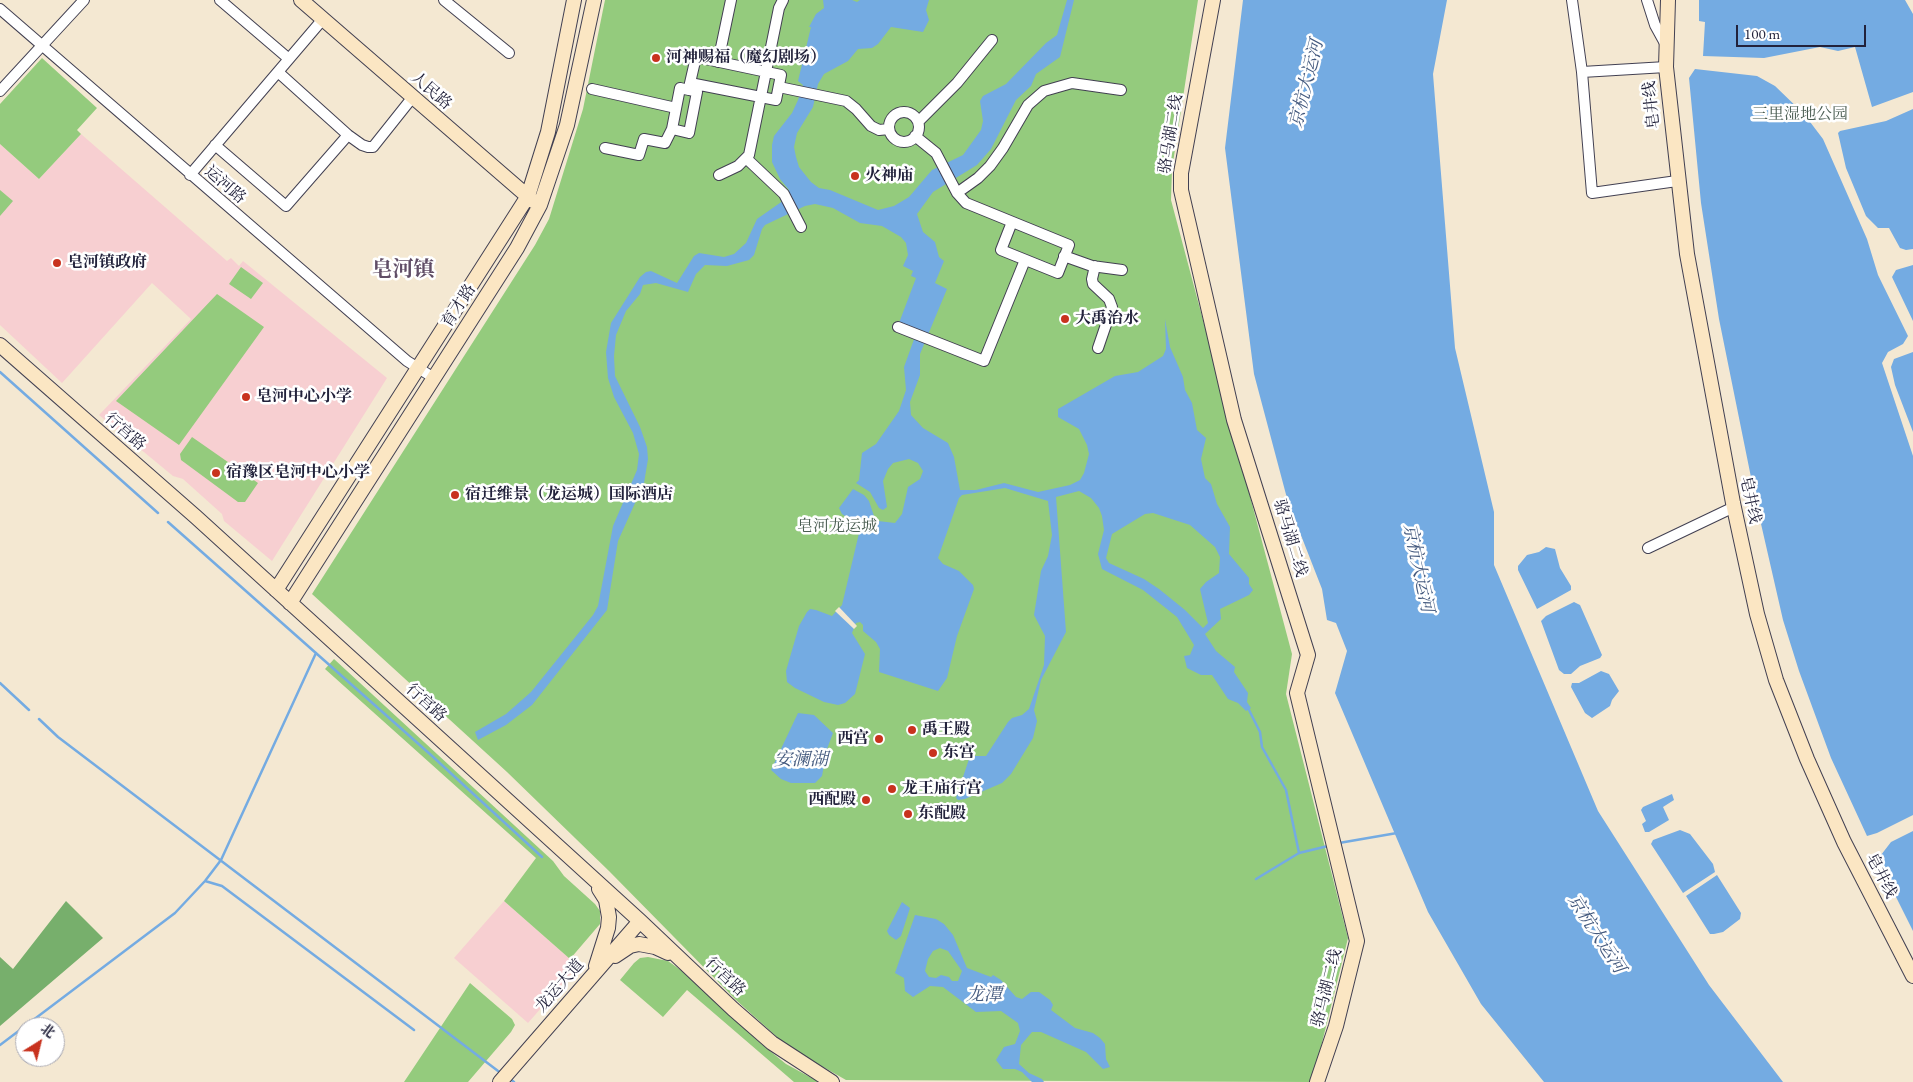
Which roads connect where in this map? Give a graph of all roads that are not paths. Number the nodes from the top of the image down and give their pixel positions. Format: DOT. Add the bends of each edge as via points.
graph roads {
  1 [pos="84,0"];
  2 [pos="220,0"];
  3 [pos="444,0"];
  4 [pos="574,0"];
  5 [pos="594,0"];
  6 [pos="731,0"];
  7 [pos="783,0"];
  8 [pos="1213,0"];
  9 [pos="1572,0"];
  10 [pos="1647,0"];
  11 [pos="1668,0"];
  12 [pos="309,3"];
  13 [pos="0,9"];
  14 [pos="323,19"];
  15 [pos="992,40"];
  16 [pos="43,45"];
  17 [pos="1666,46"];
  18 [pos="508,53"];
  19 [pos="289,59"];
  20 [pos="718,62"];
  21 [pos="1666,67"];
  22 [pos="278,72"];
  23 [pos="767,72"];
  24 [pos="1582,72"];
  25 [pos="690,86"];
  26 [pos="779,87"];
  27 [pos="592,89"];
  28 [pos="1121,90"];
  29 [pos="0,91"];
  30 [pos="412,98"];
  31 [pos="762,98"];
  32 [pos="676,108"];
  33 [pos="918,122"];
  34 [pos="672,129"];
  35 [pos="889,129"];
  36 [pos="348,135"];
  37 [pos="916,136"];
  38 [pos="215,145"];
  39 [pos="605,148"];
  40 [pos="747,159"];
  41 [pos="190,175"];
  42 [pos="718,175"];
  43 [pos="1677,181"];
  44 [pos="957,193"];
  45 [pos="528,196"];
  46 [pos="540,205"];
  47 [pos="1012,222"];
  48 [pos="801,226"];
  49 [pos="1064,256"];
  50 [pos="1026,260"];
  51 [pos="1095,266"];
  52 [pos="1122,270"];
  53 [pos="898,327"];
  54 [pos="0,345"];
  55 [pos="1098,348"];
  56 [pos="418,369"];
  57 [pos="434,378"];
  58 [pos="1734,507"];
  59 [pos="1648,548"];
  60 [pos="276,590"];
  61 [pos="290,603"];
  62 [pos="590,876"];
  63 [pos="640,921"];
  64 [pos="682,960"];
  65 [pos="596,971"];
  66 [pos="1913,976"];
  67 [pos="504,1078"];
  68 [pos="832,1082"];
  69 [pos="1317,1082"];
  1 -- 16 [label="street"];
  2 -- 19 [label="street"];
  3 -- 18 [label="street"];
  4 -- 45 [label="street, 育才路" via="548,132"];
  5 -- 46 [label="street, 育才路" via="567,125"];
  6 -- 20 [label="street"];
  7 -- 23 [label="street"];
  8 -- 69 [label="street, 骆马湖二线" via="1180,173 1181,190 1234,420 1308,655 1297,693 1357,941 1336,1026"];
  9 -- 24 [label="street"];
  10 -- 17 [label="street"];
  11 -- 17 [label="street, 皂井线"];
  12 -- 14 [label="street, 人民路"];
  13 -- 16 [label="street, 运河路"];
  14 -- 19 [label="street"];
  14 -- 30 [label="street, 人民路"];
  15 -- 33 [label="street"];
  16 -- 29 [label="street"];
  16 -- 41 [label="street, 运河路"];
  17 -- 21 [label="street, 皂井线"];
  19 -- 22 [label="street"];
  20 -- 23 [label="street"];
  20 -- 25 [label="street" via="696,57"];
  21 -- 24 [label="street"];
  21 -- 43 [label="street, 皂井线"];
  22 -- 36 [label="street"];
  22 -- 38 [label="street"];
  23 -- 26 [label="street" via="781,75"];
  23 -- 31 [label="street"];
  24 -- 43 [label="street" via="1592,193"];
  25 -- 31 [label="street"];
  25 -- 32 [label="street" via="680,88"];
  25 -- 34 [label="street" via="698,92 689,133"];
  26 -- 31 [label="street" via="776,100"];
  26 -- 35 [label="street" via="846,102 871,126 879,130"];
  27 -- 32 [label="street"];
  28 -- 44 [label="street" via="1072,83 1044,91 1028,105 990,166"];
  30 -- 36 [label="street" via="373,147 362,145"];
  30 -- 45 [label="street, 人民路"];
  31 -- 40 [label="street"];
  32 -- 34 [label="street"];
  33 -- 35 [label="street" via="913,114 898,113 891,120"];
  33 -- 37 [label="street"];
  34 -- 39 [label="street" via="665,143 644,139 639,155"];
  35 -- 37 [label="street" via="898,140 908,141"];
  36 -- 38 [label="street" via="286,206"];
  37 -- 44 [label="street" via="936,153"];
  38 -- 41 [label="street"];
  40 -- 42 [label="street"];
  40 -- 48 [label="street" via="784,194"];
  41 -- 56 [label="street, 运河路"];
  43 -- 58 [label="street, 皂井线" via="1687,254"];
  44 -- 47 [label="street" via="976,208"];
  45 -- 46 [label="street, 人民路"];
  45 -- 56 [label="street, 育才路"];
  46 -- 57 [label="street, 育才路" via="517,248"];
  47 -- 49 [label="street" via="1068,245"];
  47 -- 50 [label="street" via="1001,250"];
  49 -- 50 [label="street" via="1058,273"];
  49 -- 51 [label="street"];
  50 -- 53 [label="street" via="984,361"];
  51 -- 52 [label="street"];
  51 -- 55 [label="street" via="1093,284 1109,299 1112,307"];
  54 -- 60 [label="street, 行宫路"];
  56 -- 57 [label="street, 运河路"];
  56 -- 60 [label="street, 育才路"];
  57 -- 61 [label="street, 育才路"];
  58 -- 59 [label="street"];
  58 -- 66 [label="street, 皂井线" via="1757,614 1780,689 1844,842"];
  60 -- 61 [label="street, 行宫路"];
  61 -- 62 [label="street, 行宫路"];
  62 -- 63 [label="street, 行宫路"];
  62 -- 65 [label="street" via="606,900 609,917"];
  63 -- 64 [label="street, 行宫路"];
  63 -- 65 [label="street, 龙运大道"];
  64 -- 65 [label="street" via="654,946 639,944 621,952"];
  64 -- 68 [label="street, 行宫路" via="772,1043"];
  65 -- 67 [label="street, 龙运大道"];
}
